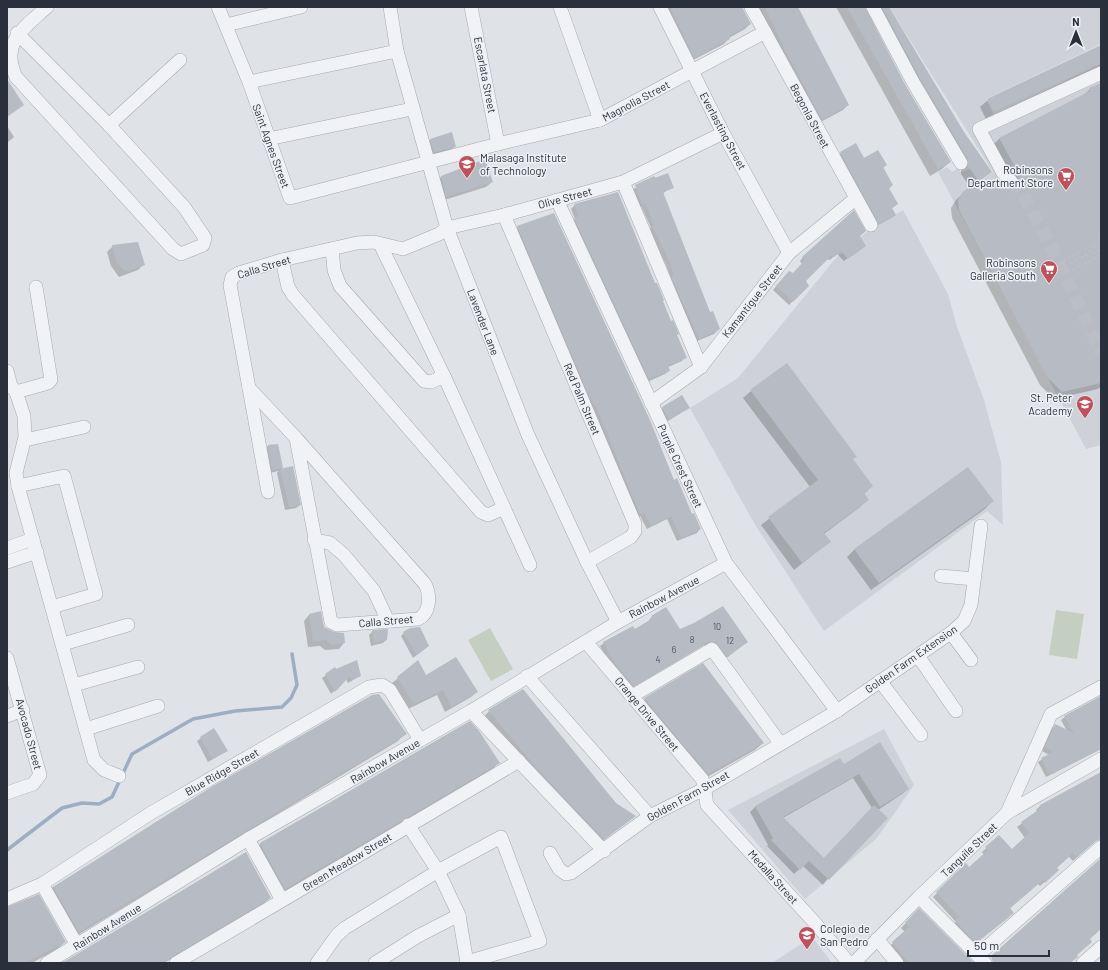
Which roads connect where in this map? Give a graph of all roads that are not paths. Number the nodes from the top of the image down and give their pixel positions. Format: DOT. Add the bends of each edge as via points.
graph roads {
  1 [pos="47,7"];
  2 [pos="218,7"];
  3 [pos="301,7"];
  4 [pos="390,7"];
  5 [pos="471,7"];
  6 [pos="560,7"];
  7 [pos="660,7"];
  8 [pos="751,7"];
  9 [pos="873,7"];
  10 [pos="226,25"];
  11 [pos="764,32"];
  12 [pos="17,33"];
  13 [pos="397,51"];
  14 [pos="180,60"];
  15 [pos="691,71"];
  16 [pos="1101,73"];
  17 [pos="249,82"];
  18 [pos="412,109"];
  19 [pos="600,120"];
  20 [pos="109,125"];
  21 [pos="723,133"];
  22 [pos="268,139"];
  23 [pos="498,144"];
  24 [pos="428,163"];
  25 [pos="961,163"];
  26 [pos="1011,181"];
  27 [pos="624,182"];
  28 [pos="855,199"];
  29 [pos="557,200"];
  30 [pos="504,215"];
  31 [pos="871,225"];
  32 [pos="447,228"];
  33 [pos="380,244"];
  34 [pos="332,249"];
  35 [pos="403,249"];
  36 [pos="790,253"];
  37 [pos="282,260"];
  38 [pos="36,287"];
  39 [pos="702,367"];
  40 [pos="7,371"];
  41 [pos="444,376"];
  42 [pos="249,388"];
  43 [pos="16,392"];
  44 [pos="651,403"];
  45 [pos="84,427"];
  46 [pos="296,438"];
  47 [pos="25,440"];
  48 [pos="18,486"];
  49 [pos="268,492"];
  50 [pos="504,508"];
  51 [pos="981,526"];
  52 [pos="33,539"];
  53 [pos="314,540"];
  54 [pos="7,548"];
  55 [pos="37,552"];
  56 [pos="7,562"];
  57 [pos="587,562"];
  58 [pos="726,563"];
  59 [pos="530,565"];
  60 [pos="941,576"];
  61 [pos="974,579"];
  62 [pos="52,607"];
  63 [pos="388,621"];
  64 [pos="618,622"];
  65 [pos="128,625"];
  66 [pos="951,633"];
  67 [pos="586,642"];
  68 [pos="63,644"];
  69 [pos="918,656"];
  70 [pos="7,658"];
  71 [pos="970,660"];
  72 [pos="138,667"];
  73 [pos="527,676"];
  74 [pos="880,682"];
  75 [pos="74,686"];
  76 [pos="1101,687"];
  77 [pos="632,696"];
  78 [pos="158,706"];
  79 [pos="23,710"];
  80 [pos="471,711"];
  81 [pos="837,711"];
  82 [pos="956,711"];
  83 [pos="7,716"];
  84 [pos="86,729"];
  85 [pos="921,735"];
  86 [pos="420,740"];
  87 [pos="780,744"];
  88 [pos="1101,759"];
  89 [pos="519,761"];
  90 [pos="119,776"];
  91 [pos="706,788"];
  92 [pos="7,793"];
  93 [pos="1007,813"];
  94 [pos="650,816"];
  95 [pos="408,825"];
  96 [pos="248,839"];
  97 [pos="1101,847"];
  98 [pos="604,851"];
  99 [pos="550,853"];
  100 [pos="438,871"];
  101 [pos="42,884"];
  102 [pos="919,897"];
  103 [pos="7,899"];
  104 [pos="282,900"];
  105 [pos="459,915"];
  106 [pos="877,939"];
  107 [pos="77,945"];
  108 [pos="1101,947"];
  109 [pos="982,959"];
  110 [pos="47,963"];
  111 [pos="176,963"];
  112 [pos="317,963"];
  113 [pos="375,963"];
  114 [pos="467,963"];
  115 [pos="848,963"];
  116 [pos="854,963"];
  117 [pos="897,963"];
  118 [pos="1083,963"];
  1 -- 12 [label="street"];
  2 -- 10 [label="street, Saint Agnes Street"];
  3 -- 10 [label="street"];
  4 -- 13 [label="street, Lavender Lane"];
  5 -- 23 [label="street, Escarlata Street"];
  6 -- 19 [label="street"];
  7 -- 15 [label="street, Everlasting Street"];
  8 -- 11 [label="street, Begonia Street"];
  9 -- 25 [label="street" via="913,82"];
  10 -- 17 [label="street, Saint Agnes Street"];
  11 -- 15 [label="street, Magnolia Street"];
  11 -- 28 [label="street, Begonia Street"];
  12 -- 20 [label="street"];
  12 -- 20 [label="street" via="9,54 16,77 173,249 181,254 203,245 205,238 184,207"];
  13 -- 17 [label="street"];
  13 -- 18 [label="street, Lavender Lane"];
  14 -- 20 [label="street"];
  15 -- 19 [label="street, Magnolia Street"];
  15 -- 21 [label="street, Everlasting Street"];
  16 -- 26 [label="street" via="979,129 1003,173"];
  17 -- 22 [label="street, Saint Agnes Street"];
  18 -- 22 [label="street"];
  18 -- 24 [label="street, Lavender Lane"];
  19 -- 23 [label="street, Magnolia Street"];
  21 -- 27 [label="street, Olive Street"];
  21 -- 36 [label="street, Everlasting Street"];
  22 -- 24 [label="street, Saint Agnes Street" via="290,198"];
  23 -- 24 [label="street, Magnolia Street"];
  24 -- 32 [label="street, Lavender Lane"];
  27 -- 29 [label="street, Olive Street"];
  27 -- 39 [label="street"];
  28 -- 31 [label="street, Begonia Street"];
  28 -- 36 [label="street, Kamantigue Street"];
  29 -- 30 [label="street, Olive Street"];
  29 -- 44 [label="street, Purple Crest Street"];
  30 -- 32 [label="street, Olive Street"];
  30 -- 57 [label="street, Red Palm Street" via="635,524 635,531 630,537"];
  32 -- 35 [label="street, Olive Street"];
  32 -- 57 [label="street, Lavender Lane" via="528,435"];
  33 -- 34 [label="street, Calla Street" via="361,242"];
  33 -- 35 [label="street, Calla Street"];
  33 -- 41 [label="street"];
  34 -- 37 [label="street, Calla Street"];
  34 -- 41 [label="street" via="334,270 340,286 385,338 425,382"];
  36 -- 39 [label="street, Kamantigue Street"];
  37 -- 42 [label="street, Calla Street" via="239,273 230,280"];
  37 -- 50 [label="street" via="288,287 293,295 481,512 488,515"];
  38 -- 43 [label="street" via="51,380"];
  39 -- 44 [label="street, Kamantigue Street"];
  40 -- 43 [label="street" via="11,386"];
  41 -- 50 [label="street"];
  42 -- 46 [label="street, Calla Street"];
  42 -- 49 [label="street"];
  43 -- 47 [label="street" via="24,416"];
  44 -- 58 [label="street, Purple Crest Street"];
  45 -- 47 [label="street"];
  46 -- 53 [label="street, Calla Street"];
  46 -- 63 [label="street, Calla Street" via="428,589 427,612 423,617"];
  47 -- 48 [label="street" via="16,473"];
  48 -- 52 [label="street"];
  48 -- 62 [label="street" via="64,476 96,594"];
  50 -- 59 [label="street"];
  51 -- 61 [label="street, Golden Farm Extension"];
  52 -- 54 [label="street"];
  52 -- 55 [label="street"];
  53 -- 63 [label="street" via="330,543 344,555 374,590"];
  53 -- 63 [label="street, Calla Street" via="333,624 337,626"];
  55 -- 56 [label="street"];
  55 -- 62 [label="street"];
  57 -- 64 [label="street, Lavender Lane"];
  58 -- 64 [label="street, Rainbow Avenue"];
  58 -- 81 [label="street, Purple Crest Street"];
  60 -- 61 [label="street"];
  61 -- 66 [label="street, Golden Farm Extension" via="971,605 964,621"];
  62 -- 68 [label="street"];
  64 -- 67 [label="street, Rainbow Avenue"];
  65 -- 68 [label="street"];
  66 -- 69 [label="street, Golden Farm Extension"];
  66 -- 71 [label="street"];
  67 -- 73 [label="street, Rainbow Avenue"];
  67 -- 77 [label="street, Orange Drive Street"];
  68 -- 75 [label="street"];
  69 -- 74 [label="street, Golden Farm Extension"];
  69 -- 82 [label="street"];
  70 -- 79 [label="street, Avocado Street"];
  72 -- 75 [label="street"];
  73 -- 80 [label="street, Rainbow Avenue"];
  73 -- 94 [label="street"];
  74 -- 81 [label="street, Golden Farm Extension"];
  74 -- 85 [label="street"];
  75 -- 84 [label="street"];
  76 -- 93 [label="street" via="1052,714 1048,719"];
  77 -- 87 [label="street" via="712,649"];
  77 -- 91 [label="street, Orange Drive Street" via="702,779"];
  78 -- 84 [label="street"];
  79 -- 83 [label="street"];
  79 -- 92 [label="street, Avocado Street" via="40,775 33,784"];
  80 -- 86 [label="street, Rainbow Avenue"];
  80 -- 89 [label="street"];
  81 -- 87 [label="street, Golden Farm Street"];
  84 -- 90 [label="street" via="94,760 104,770"];
  86 -- 96 [label="street, Rainbow Avenue"];
  86 -- 101 [label="street, Blue Ridge Street" via="390,690 382,685 369,687 151,813"];
  87 -- 91 [label="street, Golden Farm Street"];
  88 -- 93 [label="street, Tanguile Street"];
  89 -- 95 [label="street, Green Meadow Street"];
  89 -- 98 [label="street"];
  91 -- 94 [label="street, Golden Farm Street"];
  91 -- 115 [label="street, Medalla Street" via="707,804"];
  93 -- 102 [label="street, Tanguile Street"];
  94 -- 98 [label="street, Golden Farm Street"];
  95 -- 100 [label="street"];
  95 -- 104 [label="street, Green Meadow Street"];
  96 -- 104 [label="street"];
  96 -- 107 [label="street, Rainbow Avenue"];
  97 -- 109 [label="street"];
  98 -- 99 [label="street, Golden Farm Street" via="566,874 559,869"];
  100 -- 105 [label="street"];
  100 -- 112 [label="street" via="345,928"];
  100 -- 114 [label="street" via="501,837 540,941"];
  101 -- 103 [label="street, Blue Ridge Street"];
  101 -- 107 [label="street"];
  102 -- 106 [label="street, Tanguile Street"];
  102 -- 109 [label="street"];
  104 -- 111 [label="street, Green Meadow Street"];
  105 -- 113 [label="street" via="418,936"];
  105 -- 114 [label="street"];
  106 -- 116 [label="street, Tanguile Street"];
  106 -- 117 [label="street"];
  107 -- 110 [label="street, Rainbow Avenue"];
  108 -- 118 [label="street"];
}
